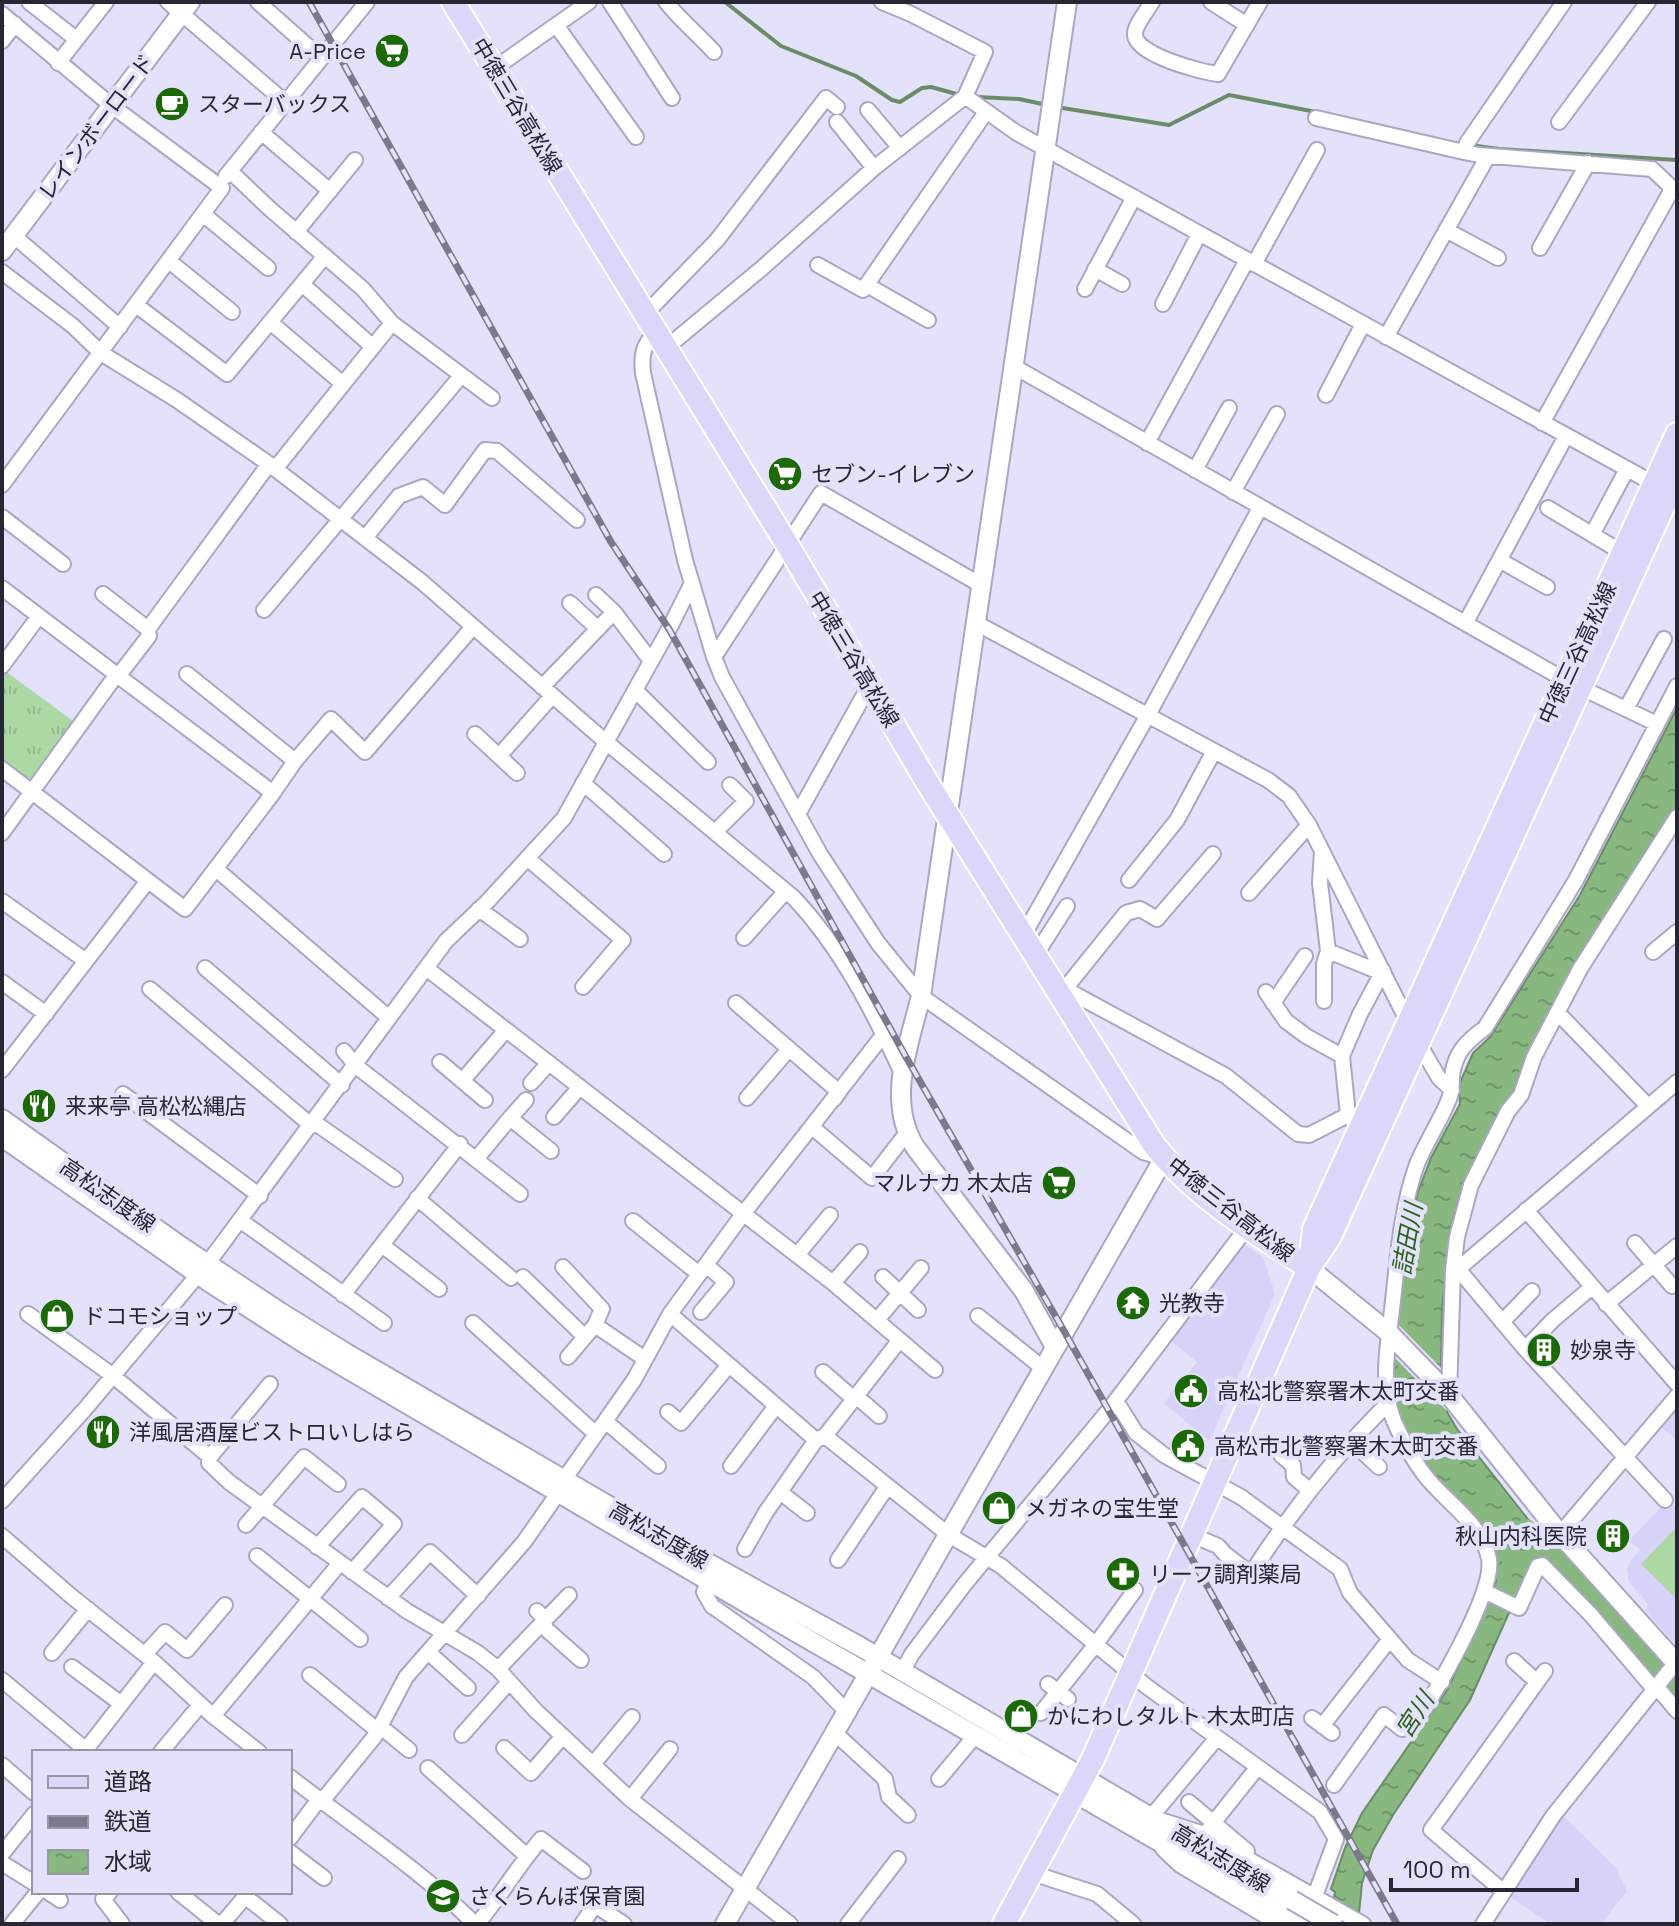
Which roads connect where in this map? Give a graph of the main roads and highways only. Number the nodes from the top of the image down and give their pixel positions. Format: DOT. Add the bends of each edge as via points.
graph roads {
  1 [pos="453,2"];
  2 [pos="1677,434"];
  3 [pos="1670,488"];
  4 [pos="1572,683"];
  5 [pos="1414,1034"];
  6 [pos="1309,1268"];
  7 [pos="1004,1924"];
  1 -- 6 [label="main road, 中徳三谷高松線" via="947,813 1164,1158 1211,1199"];
  2 -- 3 [label="main road, 中徳三谷高松線"];
  3 -- 4 [label="main road, 中徳三谷高松線"];
  3 -- 4 [label="main road, 中徳三谷高松線" via="1623,553"];
  4 -- 5 [label="main road, 中徳三谷高松線"];
  5 -- 6 [label="main road, 中徳三谷高松線" via="1330,1236"];
  5 -- 6 [label="main road, 中徳三谷高松線" via="1354,1122 1314,1229"];
  6 -- 7 [label="main road, 中徳三谷高松線" via="1131,1674"];
}
